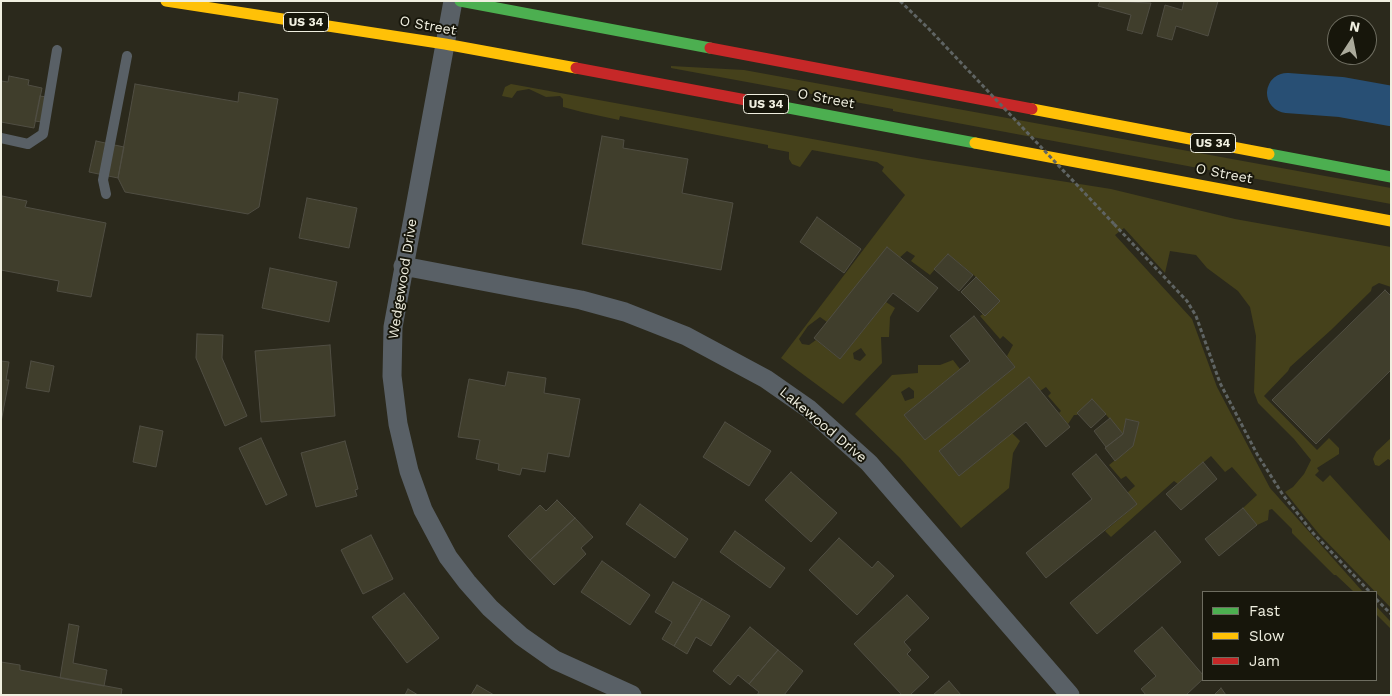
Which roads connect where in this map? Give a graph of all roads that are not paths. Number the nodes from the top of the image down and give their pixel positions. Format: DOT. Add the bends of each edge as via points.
graph roads {
  1 [pos="166,1"];
  2 [pos="453,1"];
  3 [pos="460,1"];
  4 [pos="445,44"];
  5 [pos="57,50"];
  6 [pos="127,56"];
  7 [pos="1,138"];
  8 [pos="1391,176"];
  9 [pos="106,194"];
  10 [pos="1391,221"];
  11 [pos="403,266"];
  12 [pos="632,695"];
  13 [pos="1070,695"];
  1 -- 4 [label="main road, O Street / US 34"];
  2 -- 4 [label="street, Wedgewood Drive"];
  3 -- 8 [label="main road, O Street / US 34"];
  4 -- 10 [label="main road, O Street / US 34"];
  4 -- 11 [label="street, Wedgewood Drive"];
  5 -- 7 [label="lane" via="42,134 28,144"];
  6 -- 9 [label="lane" via="103,180"];
  11 -- 12 [label="street, Wedgewood Drive" via="393,327 392,376 398,424 409,471 448,557 472,589 521,636 573,669"];
  11 -- 13 [label="street, Lakewood Drive" via="581,300 625,312 686,336 766,379 809,409 869,462"];
}
